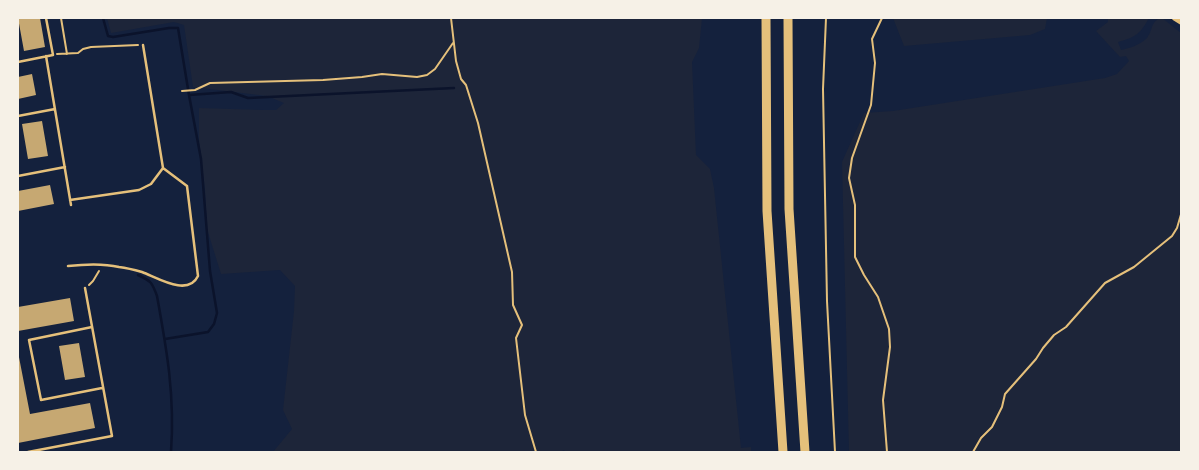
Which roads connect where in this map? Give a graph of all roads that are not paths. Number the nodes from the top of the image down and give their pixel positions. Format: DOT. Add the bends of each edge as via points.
graph roads {
  1 [pos="46,18"];
  2 [pos="766,18"];
  3 [pos="788,18"];
  4 [pos="1174,18"];
  5 [pos="1182,23"];
  6 [pos="143,45"];
  7 [pos="46,56"];
  8 [pos="18,62"];
  9 [pos="55,109"];
  10 [pos="18,116"];
  11 [pos="65,167"];
  12 [pos="163,168"];
  13 [pos="18,176"];
  14 [pos="70,200"];
  15 [pos="71,205"];
  16 [pos="68,266"];
  17 [pos="85,288"];
  18 [pos="92,327"];
  19 [pos="103,387"];
  20 [pos="28,452"];
  21 [pos="783,452"];
  22 [pos="805,452"];
  1 -- 7 [label="lane" via="53,55"];
  2 -- 21 [label="highway" via="767,211"];
  3 -- 22 [label="highway" via="789,209"];
  4 -- 5 [label="street"];
  6 -- 12 [label="lane"];
  7 -- 8 [label="lane"];
  7 -- 9 [label="lane"];
  9 -- 10 [label="lane"];
  9 -- 11 [label="lane"];
  11 -- 13 [label="lane"];
  11 -- 14 [label="lane"];
  12 -- 14 [label="lane" via="151,184 139,190"];
  12 -- 16 [label="lane" via="186,186 198,276 195,282 173,284 142,272 102,264"];
  14 -- 15 [label="lane"];
  17 -- 18 [label="lane"];
  18 -- 19 [label="lane"];
  18 -- 19 [label="lane" via="29,340 40,400"];
  19 -- 20 [label="lane" via="112,436"];
}
